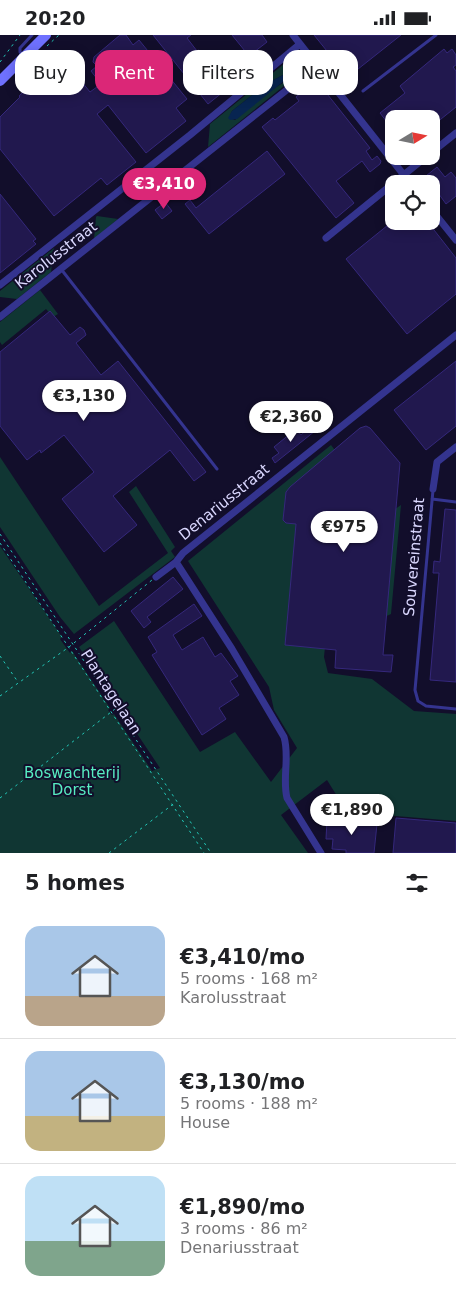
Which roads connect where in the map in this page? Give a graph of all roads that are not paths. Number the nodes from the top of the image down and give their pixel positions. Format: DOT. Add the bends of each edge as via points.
graph roads {
  1 [pos="32,35"];
  2 [pos="46,35"];
  3 [pos="293,35"];
  4 [pos="436,35"];
  5 [pos="300,44"];
  6 [pos="20,50"];
  7 [pos="31,50"];
  8 [pos="305,50"];
  9 [pos="15,66"];
  10 [pos="0,81"];
  11 [pos="363,91"];
  12 [pos="283,93"];
  13 [pos="340,95"];
  14 [pos="456,133"];
  15 [pos="440,146"];
  16 [pos="416,165"];
  17 [pos="404,175"];
  18 [pos="385,190"];
  19 [pos="440,220"];
  20 [pos="326,238"];
  21 [pos="456,240"];
  22 [pos="61,269"];
  23 [pos="0,285"];
  24 [pos="0,317"];
  25 [pos="456,335"];
  26 [pos="456,447"];
  27 [pos="217,469"];
  28 [pos="433,489"];
  29 [pos="432,499"];
  30 [pos="456,502"];
  31 [pos="176,562"];
  32 [pos="156,577"];
  33 [pos="456,709"];
  34 [pos="321,853"];
  1 -- 6 [label="lane"];
  2 -- 7 [label="main road"];
  3 -- 5 [label="street"];
  4 -- 11 [label="lane"];
  5 -- 8 [label="street"];
  5 -- 23 [label="street, Karolusstraat"];
  9 -- 10 [label="main road"];
  12 -- 22 [label="street, Karolusstraat"];
  13 -- 17 [label="street"];
  14 -- 15 [label="street"];
  16 -- 17 [label="street"];
  18 -- 20 [label="street"];
  19 -- 21 [label="street"];
  22 -- 24 [label="street, Karolusstraat"];
  22 -- 27 [label="lane"];
  25 -- 31 [label="street, Denariusstraat" via="183,553"];
  26 -- 28 [label="street, Souvereinstraat" via="437,462"];
  28 -- 29 [label="lane, Souvereinstraat"];
  29 -- 30 [label="lane"];
  29 -- 33 [label="lane, Souvereinstraat" via="416,690 418,701 426,706"];
  31 -- 32 [label="street, Denariusstraat"];
  31 -- 34 [label="street, Denariusstraat" via="284,737 287,798"];
}
